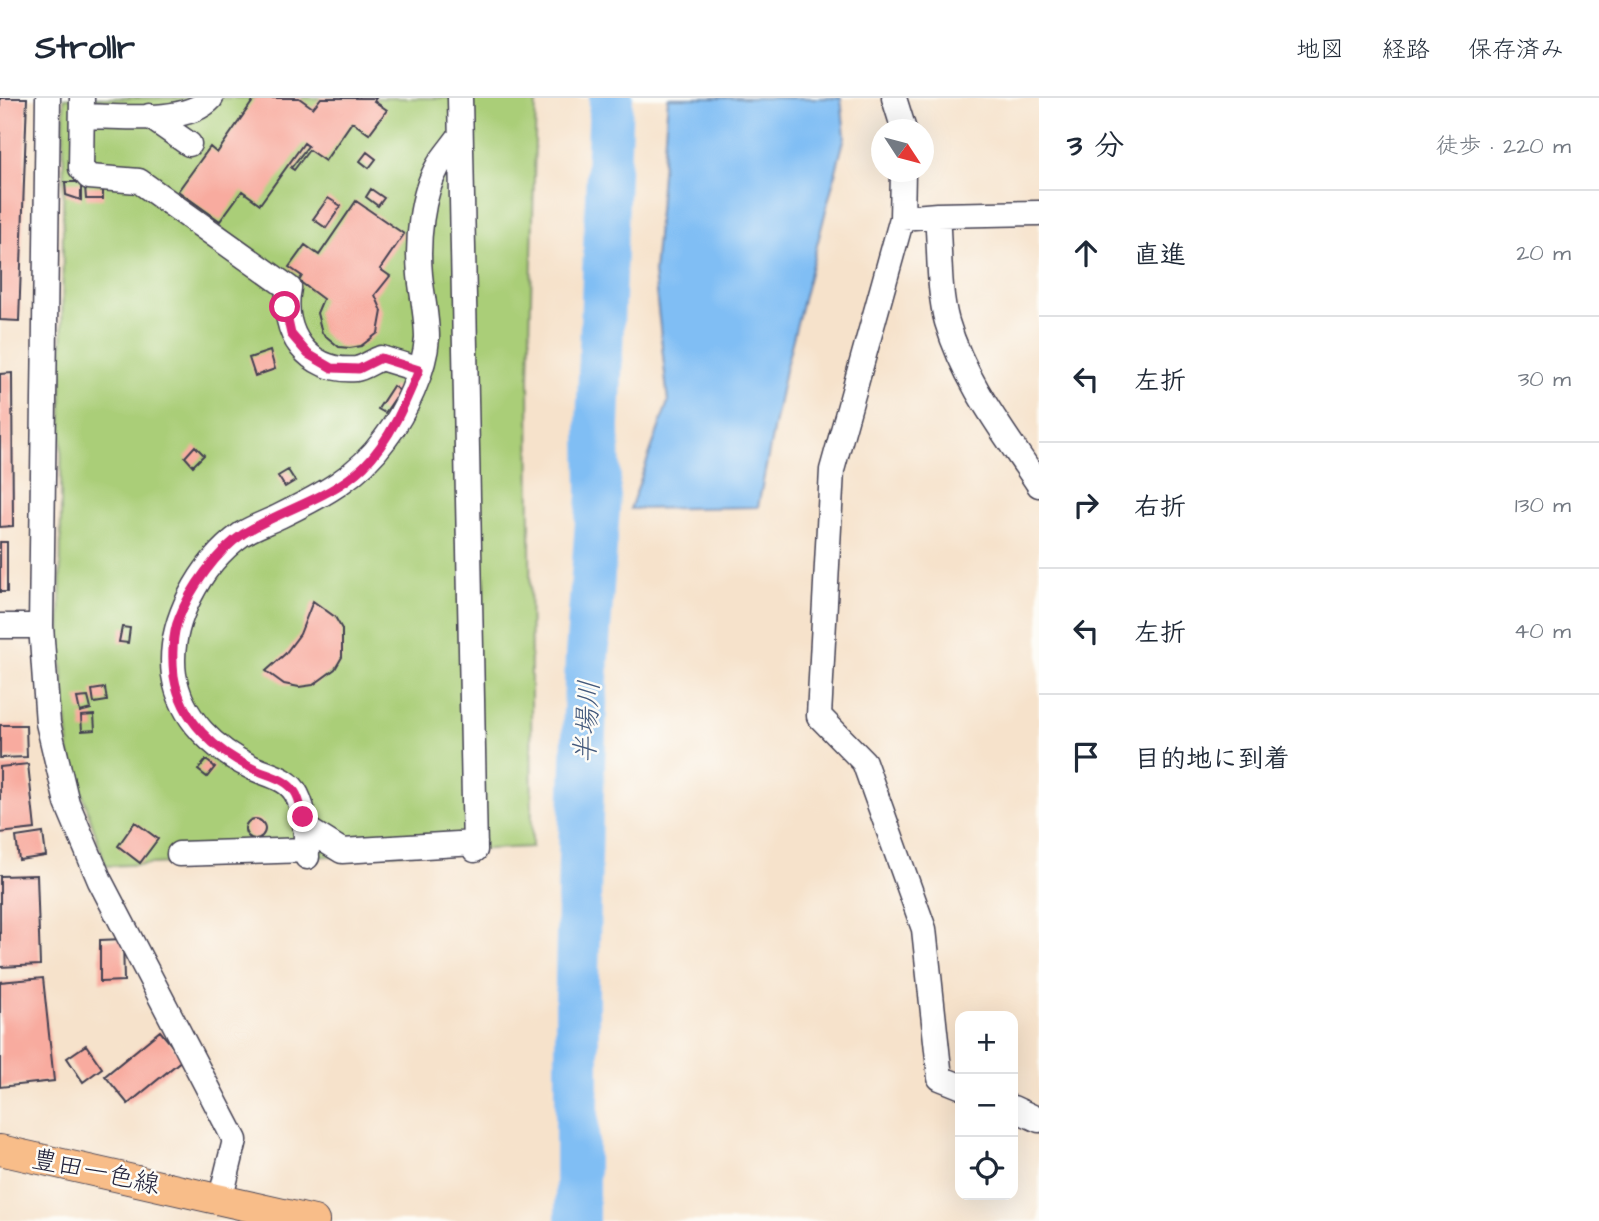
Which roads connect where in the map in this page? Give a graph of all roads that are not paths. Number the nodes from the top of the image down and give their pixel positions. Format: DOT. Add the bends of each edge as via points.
graph roads {
  1 [pos="48,98"];
  2 [pos="211,98"];
  3 [pos="460,98"];
  4 [pos="894,98"];
  5 [pos="82,107"];
  6 [pos="149,116"];
  7 [pos="901,119"];
  8 [pos="460,136"];
  9 [pos="189,144"];
  10 [pos="903,182"];
  11 [pos="1039,213"];
  12 [pos="937,215"];
  13 [pos="902,218"];
  14 [pos="419,370"];
  15 [pos="1039,485"];
  16 [pos="0,626"];
  17 [pos="41,626"];
  18 [pos="306,845"];
  19 [pos="179,854"];
  20 [pos="955,1084"];
  21 [pos="1018,1110"];
  22 [pos="1039,1119"];
  23 [pos="0,1150"];
  24 [pos="221,1197"];
  25 [pos="314,1221"];
  1 -- 17 [label="street"];
  2 -- 6 [label="street" via="203,107 175,116"];
  3 -- 8 [label="street"];
  4 -- 7 [label="street"];
  5 -- 6 [label="street"];
  5 -- 14 [label="street" via="81,168 89,177 139,181 289,288 285,307 291,334 308,354 332,368 359,369 381,358"];
  6 -- 9 [label="street"];
  8 -- 14 [label="street" via="437,167 421,230 419,271 427,336"];
  8 -- 18 [label="street" via="475,846 342,851"];
  10 -- 13 [label="street"];
  11 -- 12 [label="street"];
  12 -- 13 [label="street"];
  12 -- 15 [label="street" via="947,319 966,373"];
  13 -- 20 [label="street" via="832,470 819,716 864,762 923,929 940,1078"];
  14 -- 18 [label="street" via="388,437 363,467 311,501 242,534 216,560 178,618 174,676 190,718 228,755 284,781 297,794"];
  16 -- 17 [label="street"];
  17 -- 24 [label="street" via="48,723 66,803 100,881 235,1140"];
  18 -- 19 [label="street"];
  21 -- 22 [label="street"];
  23 -- 24 [label="main road, 豊田一色線"];
  24 -- 25 [label="main road, 豊田一色線"];
}
